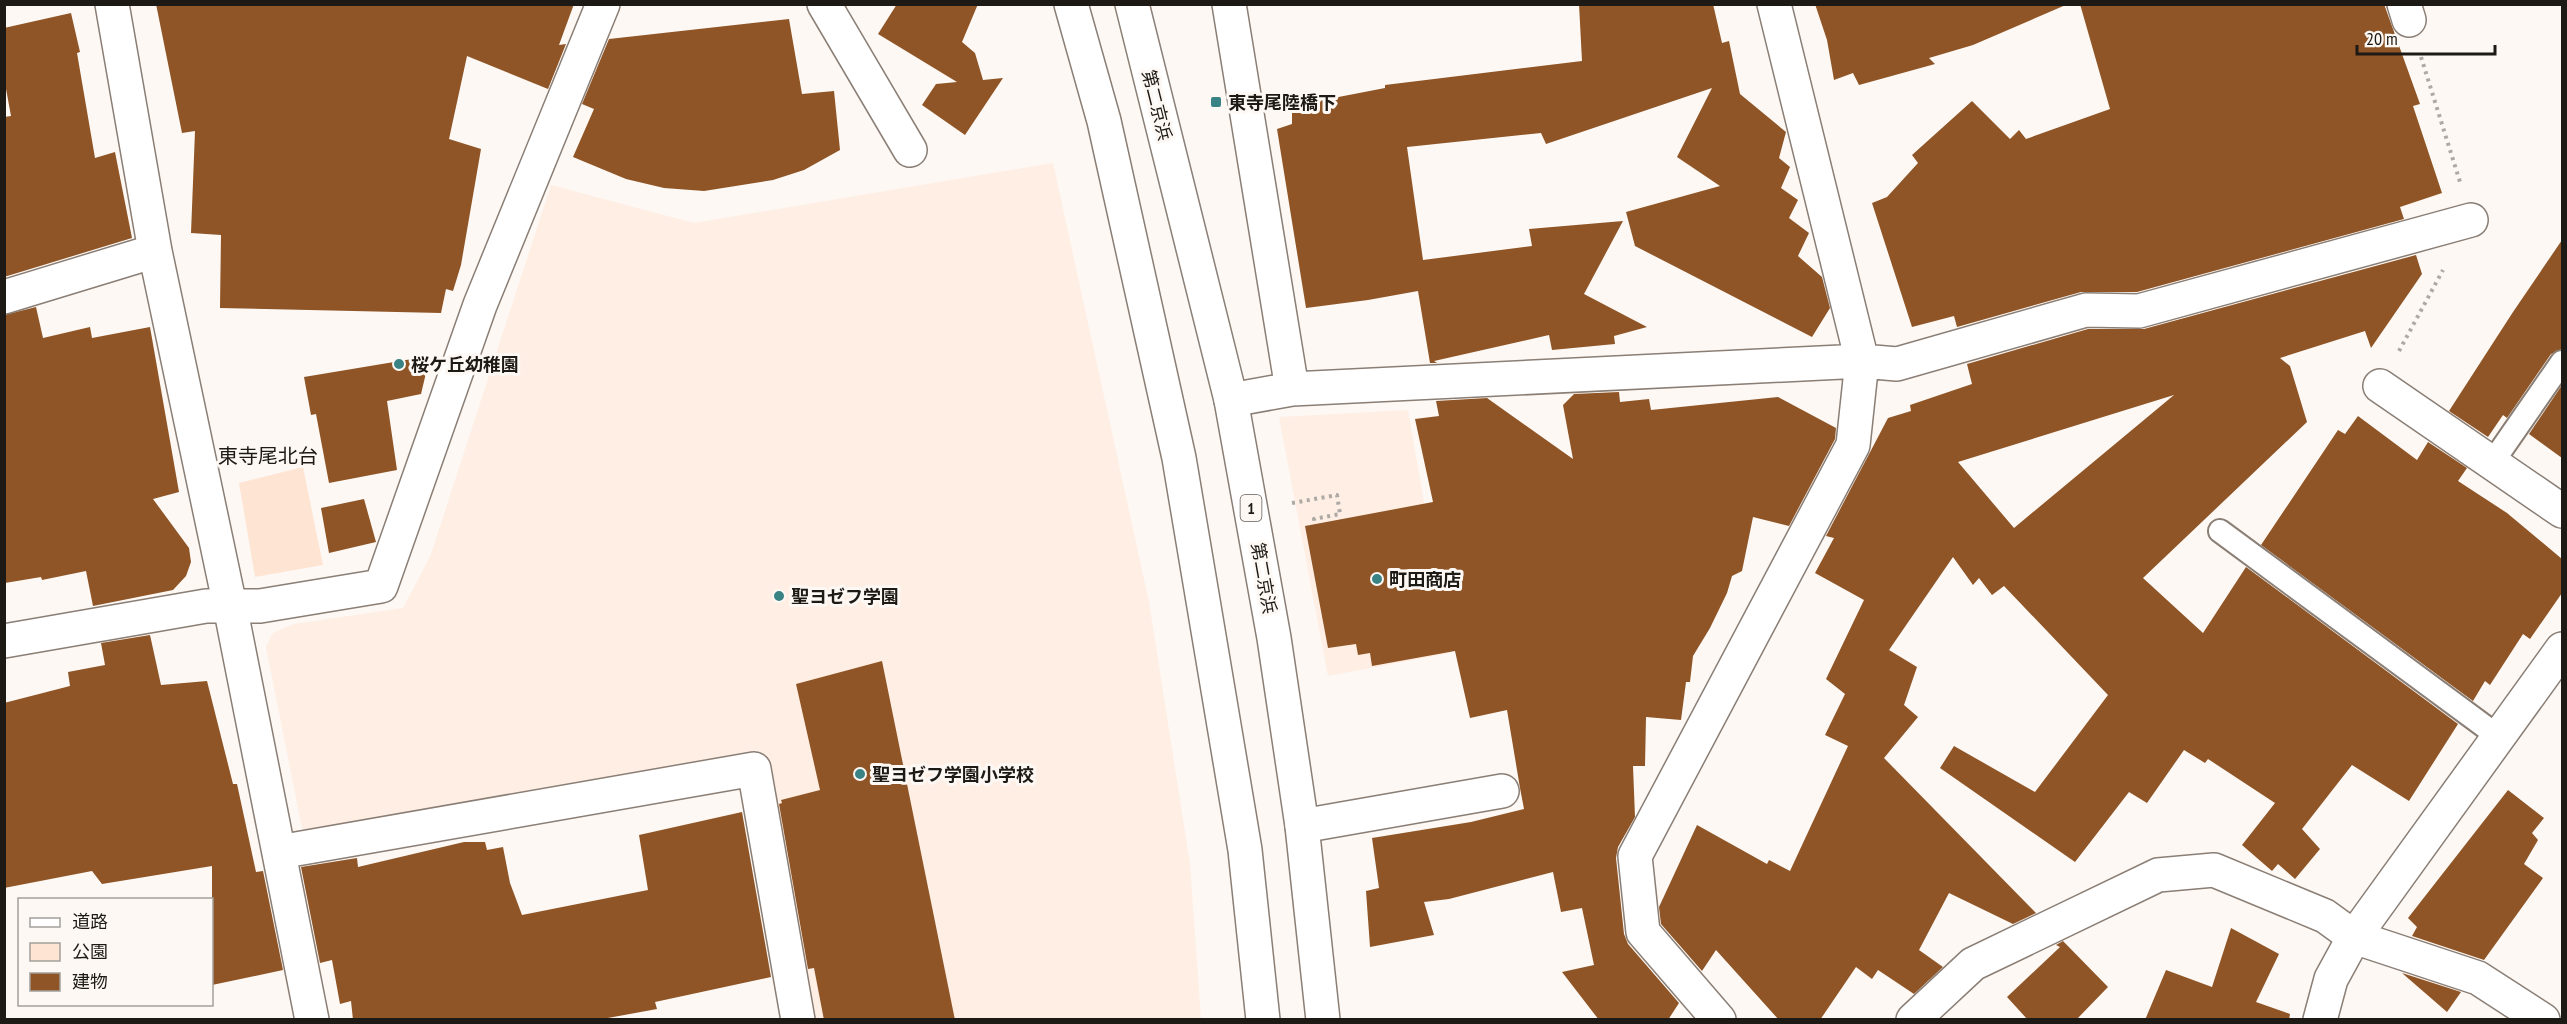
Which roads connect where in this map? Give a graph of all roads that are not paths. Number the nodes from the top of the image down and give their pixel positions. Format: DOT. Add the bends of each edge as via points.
graph roads {
  1 [pos="112,4"];
  2 [pos="603,4"];
  3 [pos="824,4"];
  4 [pos="1071,4"];
  5 [pos="1132,4"];
  6 [pos="1229,4"];
  7 [pos="1774,4"];
  8 [pos="910,150"];
  9 [pos="2471,220"];
  10 [pos="155,251"];
  11 [pos="4,297"];
  12 [pos="1862,361"];
  13 [pos="2562,362"];
  14 [pos="2380,386"];
  15 [pos="1292,389"];
  16 [pos="1231,400"];
  17 [pos="2492,463"];
  18 [pos="2562,511"];
  19 [pos="2220,531"];
  20 [pos="230,606"];
  21 [pos="4,641"];
  22 [pos="2562,649"];
  23 [pos="2499,737"];
  24 [pos="1502,791"];
  25 [pos="1302,826"];
  26 [pos="279,852"];
  27 [pos="2354,937"];
  28 [pos="312,1020"];
  29 [pos="798,1020"];
  30 [pos="1263,1020"];
  31 [pos="1323,1020"];
  32 [pos="1719,1020"];
  33 [pos="1913,1020"];
  34 [pos="2320,1020"];
  35 [pos="2543,1020"];
  1 -- 10 [label="main road"];
  2 -- 20 [label="main road" via="480,305 381,586 260,606"];
  3 -- 8 [label="main road"];
  4 -- 30 [label="main road" via="1104,121 1179,458 1245,850"];
  5 -- 16 [label="main road, 第二京浜 / 1"];
  6 -- 15 [label="main road"];
  7 -- 12 [label="main road"];
  9 -- 12 [label="main road" via="2139,311 2086,310 1897,364"];
  10 -- 11 [label="main road"];
  10 -- 20 [label="main road"];
  12 -- 15 [label="main road"];
  12 -- 32 [label="main road" via="1852,445 1635,856 1643,932"];
  13 -- 17 [label="lane"];
  14 -- 17 [label="main road"];
  15 -- 16 [label="main road"];
  16 -- 25 [label="main road, 第二京浜 / 1" via="1274,638"];
  17 -- 18 [label="main road"];
  19 -- 23 [label="lane"];
  20 -- 21 [label="main road" via="206,606"];
  20 -- 26 [label="main road"];
  22 -- 23 [label="main road"];
  23 -- 27 [label="main road"];
  24 -- 25 [label="main road"];
  25 -- 31 [label="main road, 第二京浜 / 1"];
  26 -- 28 [label="main road"];
  26 -- 29 [label="main road" via="754,769"];
  27 -- 33 [label="main road" via="2325,916 2214,870 2158,875 1973,964"];
  27 -- 34 [label="main road" via="2331,979"];
  27 -- 35 [label="main road" via="2478,978"];
}
